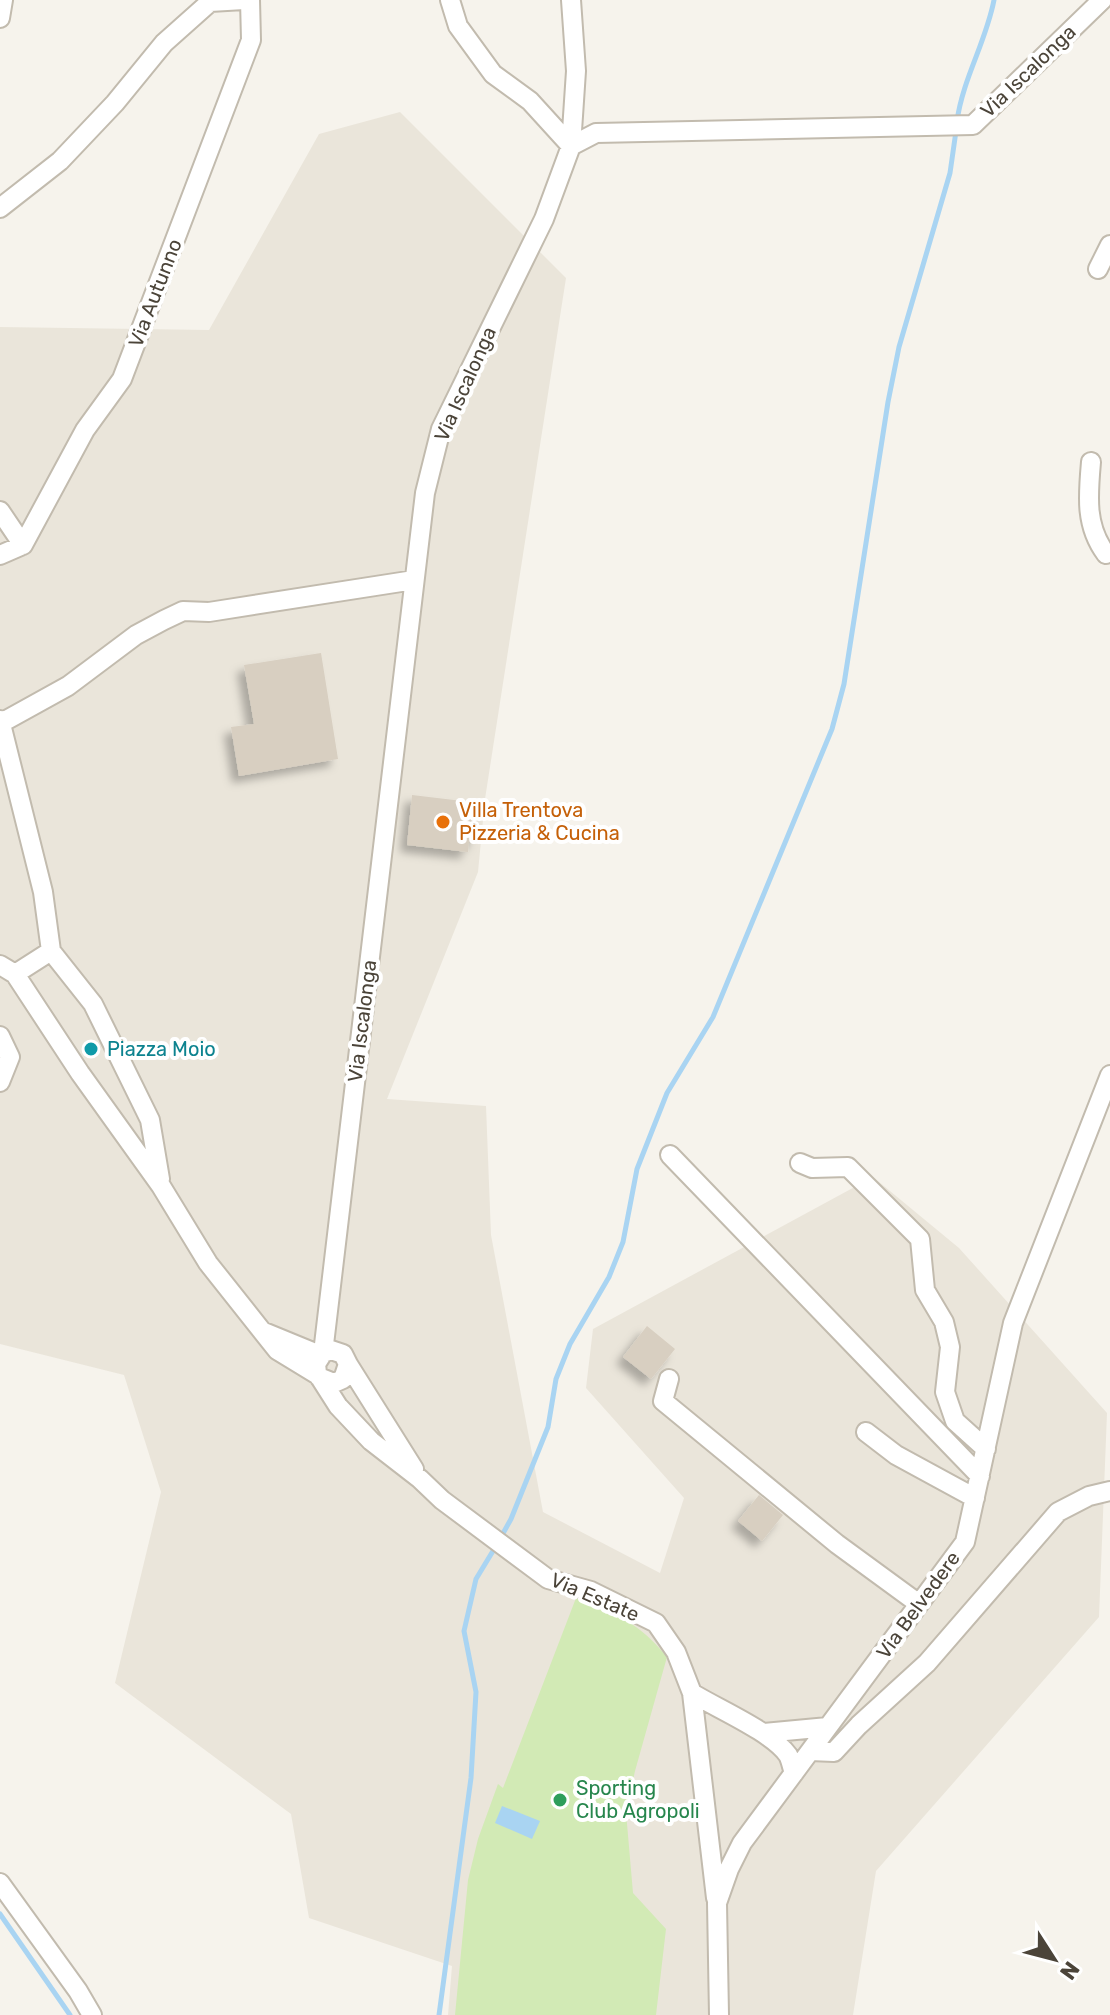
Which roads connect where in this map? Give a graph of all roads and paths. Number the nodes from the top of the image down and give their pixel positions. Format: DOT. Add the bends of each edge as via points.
graph roads {
  1 [pos="3,0"];
  2 [pos="244,0"];
  3 [pos="250,0"];
  4 [pos="450,0"];
  5 [pos="571,0"];
  6 [pos="1103,0"];
  7 [pos="1110,0"];
  8 [pos="0,18"];
  9 [pos="571,146"];
  10 [pos="0,208"];
  11 [pos="1110,245"];
  12 [pos="1098,269"];
  13 [pos="1091,462"];
  14 [pos="0,511"];
  15 [pos="23,545"];
  16 [pos="1109,552"];
  17 [pos="0,555"];
  18 [pos="414,580"];
  19 [pos="0,721"];
  20 [pos="51,951"];
  21 [pos="6,972"];
  22 [pos="0,1036"];
  23 [pos="1110,1075"];
  24 [pos="0,1082"];
  25 [pos="670,1155"];
  26 [pos="800,1163"];
  27 [pos="161,1186"];
  28 [pos="327,1313"];
  29 [pos="258,1329"];
  30 [pos="321,1354"];
  31 [pos="346,1359"];
  32 [pos="319,1376"];
  33 [pos="669,1379"];
  34 [pos="866,1432"];
  35 [pos="986,1449"];
  36 [pos="980,1476"];
  37 [pos="420,1479"];
  38 [pos="1110,1491"];
  39 [pos="975,1498"];
  40 [pos="919,1604"];
  41 [pos="692,1693"];
  42 [pos="828,1727"];
  43 [pos="764,1733"];
  44 [pos="810,1751"];
  45 [pos="794,1773"];
  46 [pos="0,1883"];
  47 [pos="717,1903"];
  48 [pos="92,2015"];
  49 [pos="719,2015"];
  1 -- 8 [label="street"];
  2 -- 10 [label="street" via="210,2 164,43 60,161"];
  3 -- 15 [label="street, Via Autunno" via="251,40 122,379 85,430"];
  4 -- 9 [label="street" via="458,26 493,74 530,101"];
  5 -- 9 [label="street" via="576,71"];
  6 -- 7 [label="street"];
  6 -- 9 [label="street, Via Iscalonga" via="973,125 596,133"];
  9 -- 18 [label="street, Via Iscalonga" via="544,219 441,429 425,493"];
  11 -- 12 [label="street"];
  13 -- 16 [label="street" via="1087,503 1095,540"];
  14 -- 15 [label="street"];
  15 -- 17 [label="street"];
  18 -- 19 [label="street" via="209,612 183,611 136,635 68,686"];
  18 -- 28 [label="street, Via Iscalonga"];
  19 -- 20 [label="street" via="43,892"];
  20 -- 21 [label="street"];
  20 -- 27 [label="street" via="93,1004 150,1120"];
  21 -- 27 [label="street, Via Estate"];
  22 -- 24 [label="street" via="10,1057"];
  23 -- 35 [label="street, Via Belvedere" via="1013,1323"];
  25 -- 36 [label="street"];
  26 -- 35 [label="street" via="848,1167 920,1239 925,1290 944,1322 950,1347 945,1392 955,1421"];
  27 -- 29 [label="street, Via Estate" via="208,1263"];
  28 -- 30 [label="street, Via Iscalonga"];
  28 -- 31 [label="street, Via Iscalonga"];
  29 -- 30 [label="street"];
  29 -- 32 [label="street, Via Estate" via="277,1350"];
  30 -- 31 [label="street" via="331,1350"];
  30 -- 32 [label="street"];
  31 -- 32 [label="street" via="347,1374 339,1381 328,1383"];
  31 -- 37 [label="street, Via Estate"];
  32 -- 37 [label="street, Via Estate" via="371,1441"];
  33 -- 40 [label="street" via="663,1401"];
  34 -- 39 [label="street" via="896,1455"];
  35 -- 36 [label="street, Via Belvedere"];
  36 -- 39 [label="street, Via Belvedere"];
  37 -- 41 [label="street, Via Estate" via="548,1579 591,1591 656,1623 676,1652"];
  38 -- 44 [label="street" via="1058,1512 927,1663 834,1752"];
  39 -- 40 [label="street, Via Belvedere" via="965,1542"];
  40 -- 42 [label="street, Via Belvedere"];
  41 -- 43 [label="street"];
  41 -- 47 [label="street, Via Estate"];
  42 -- 43 [label="street"];
  42 -- 44 [label="street, Via Belvedere"];
  43 -- 45 [label="street" via="789,1756"];
  44 -- 45 [label="street, Via Belvedere"];
  45 -- 47 [label="street, Via Belvedere" via="742,1843"];
  46 -- 48 [label="street"];
  47 -- 49 [label="street, Via Belvedere"];
}
